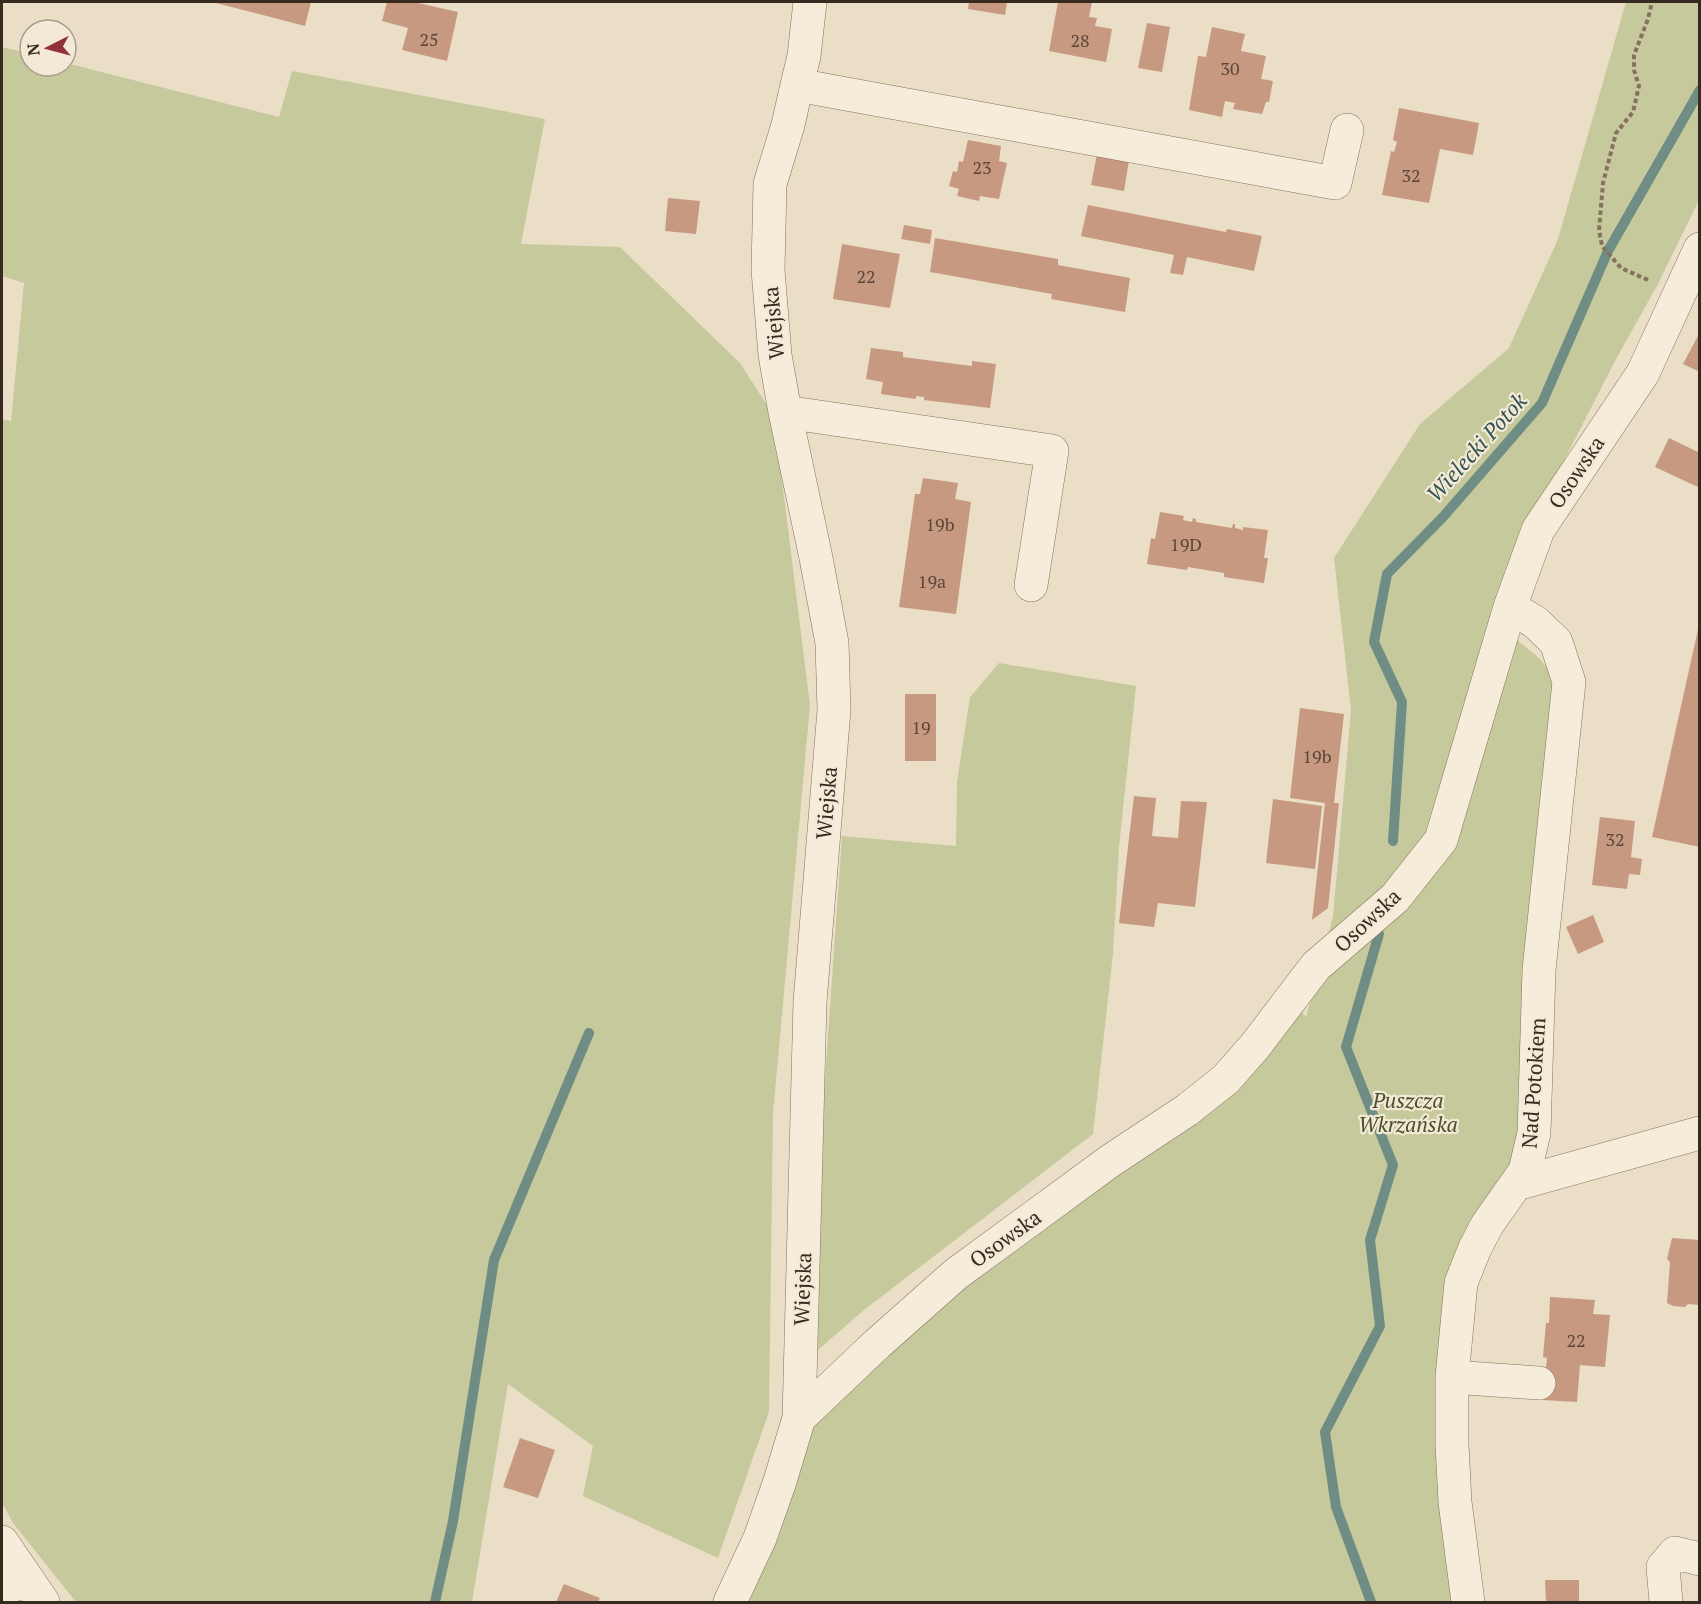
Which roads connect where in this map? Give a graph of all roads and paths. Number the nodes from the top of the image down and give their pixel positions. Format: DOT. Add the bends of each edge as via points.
graph roads {
  1 [pos="810,2"];
  2 [pos="1652,2"];
  3 [pos="797,85"];
  4 [pos="1347,130"];
  5 [pos="1700,249"];
  6 [pos="1621,268"];
  7 [pos="785,412"];
  8 [pos="1031,585"];
  9 [pos="1510,607"];
  10 [pos="1700,1133"];
  11 [pos="1516,1184"];
  12 [pos="1452,1377"];
  13 [pos="1539,1383"];
  14 [pos="799,1418"];
  15 [pos="2,1542"];
  16 [pos="1700,1559"];
  17 [pos="23,1591"];
  18 [pos="730,1602"];
  19 [pos="1468,1602"];
  20 [pos="1666,1602"];
  1 -- 3 [label="street, Wiejska"];
  2 -- 6 [label="path" via="1634,55 1639,86 1633,112 1616,133 1603,183 1599,230 1602,246"];
  3 -- 4 [label="street" via="1335,183"];
  3 -- 7 [label="street, Wiejska" via="770,184 768,270 775,355"];
  5 -- 9 [label="street, Osowska" via="1642,373 1538,530"];
  7 -- 8 [label="street" via="1052,451"];
  7 -- 14 [label="street, Wiejska" via="832,643 834,710 810,1002"];
  9 -- 11 [label="street, Nad Potokiem" via="1535,622 1556,642 1569,682 1539,970 1534,1133 1525,1171"];
  9 -- 14 [label="street, Osowska" via="1441,840 1395,898 1316,966 1226,1079 956,1274"];
  10 -- 11 [label="street"];
  11 -- 12 [label="street, Nad Potokiem" via="1474,1248 1461,1283"];
  12 -- 13 [label="street"];
  12 -- 19 [label="street, Nad Potokiem" via="1455,1502"];
  14 -- 18 [label="street, Wiejska" via="760,1538"];
  15 -- 17 [label="street"];
  16 -- 20 [label="street" via="1675,1553 1663,1567"];
}
